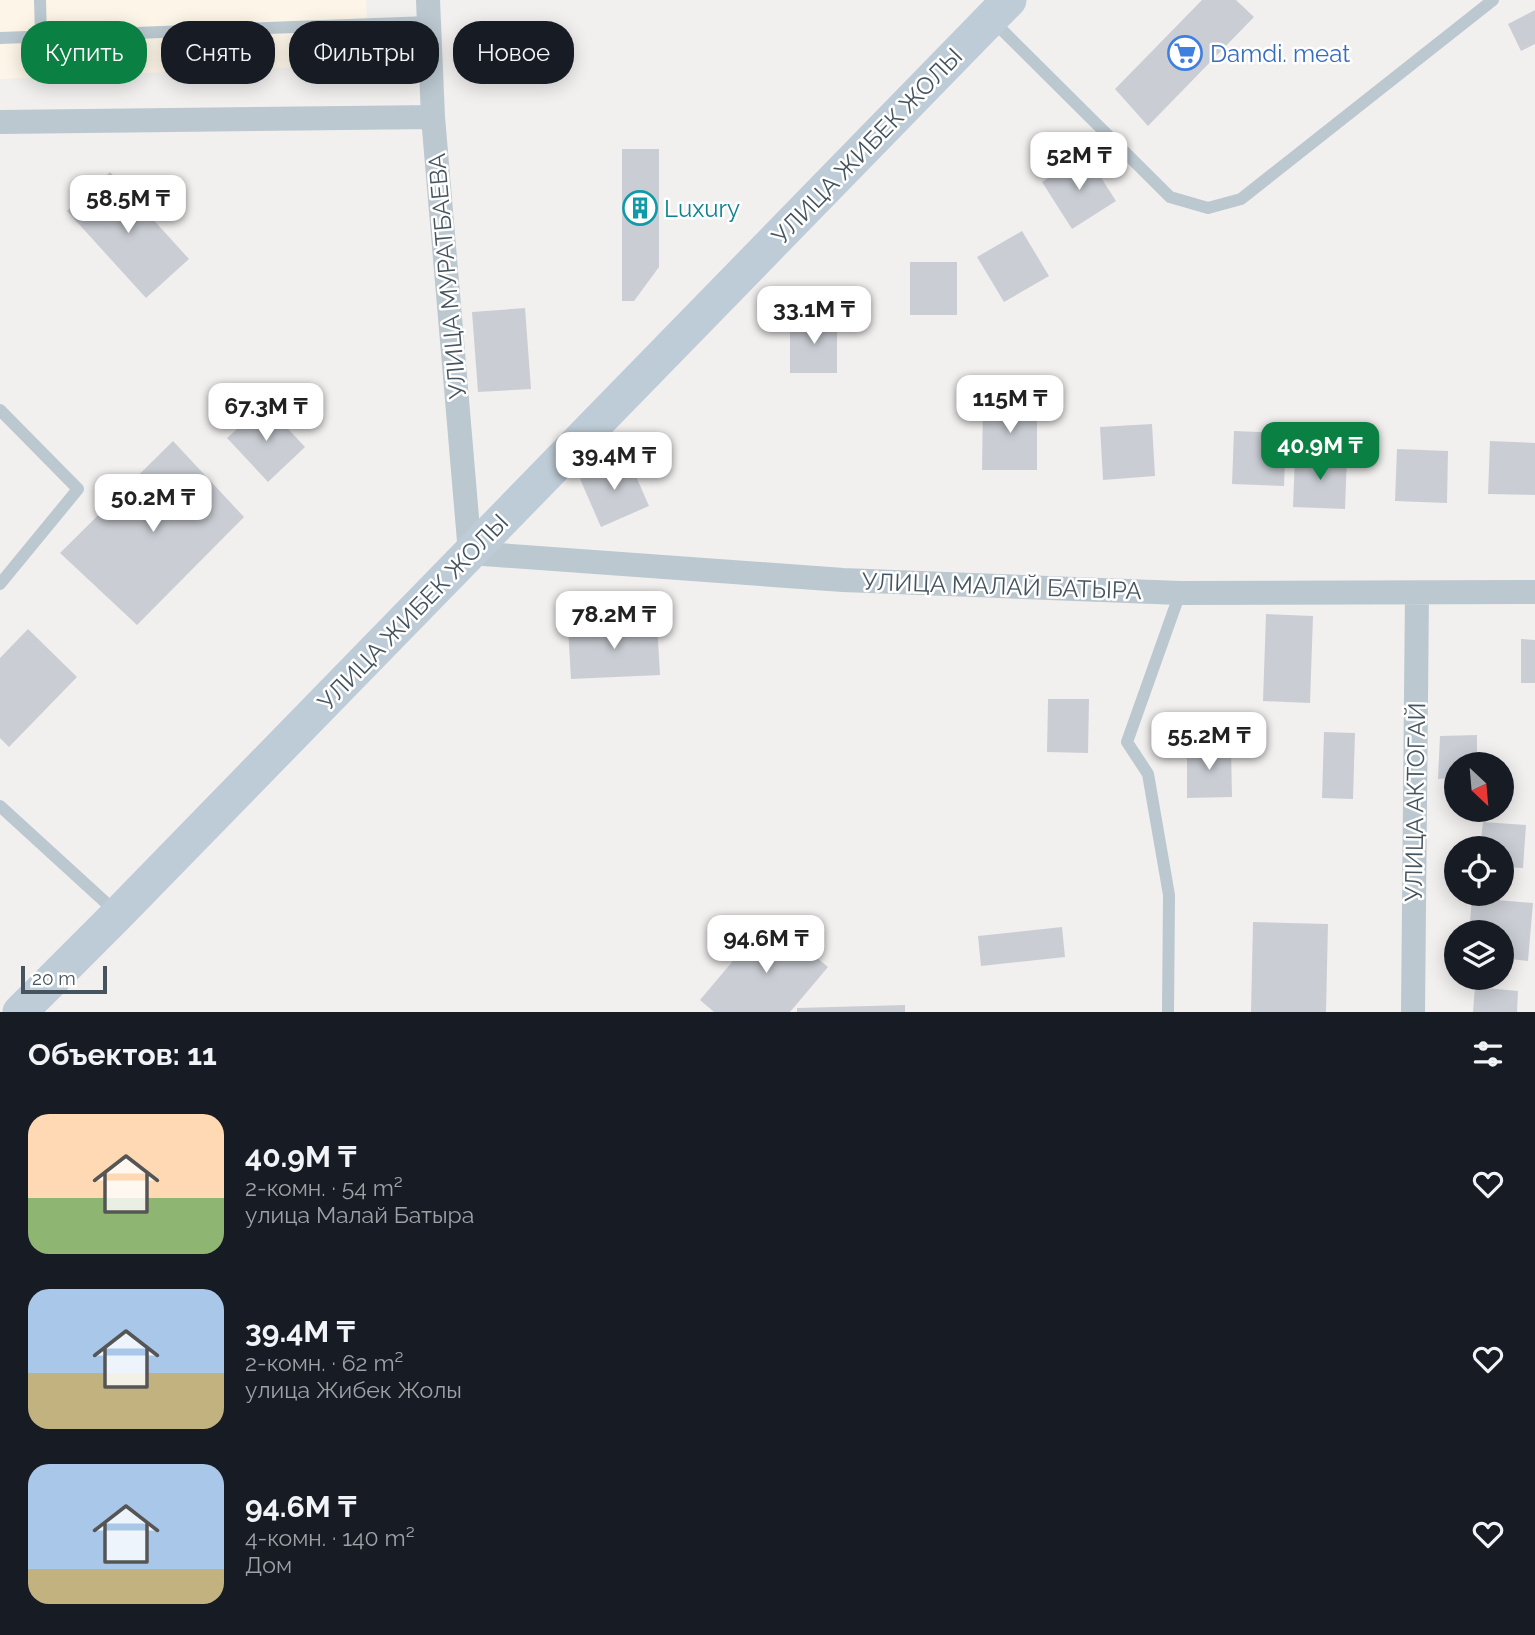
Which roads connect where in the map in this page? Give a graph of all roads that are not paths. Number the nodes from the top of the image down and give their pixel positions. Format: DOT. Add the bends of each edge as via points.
graph roads {
  1 [pos="40,0"];
  2 [pos="1493,0"];
  3 [pos="1000,9"];
  4 [pos="428,11"];
  5 [pos="41,21"];
  6 [pos="147,29"];
  7 [pos="21,37"];
  8 [pos="0,38"];
  9 [pos="433,117"];
  10 [pos="0,122"];
  11 [pos="0,410"];
  12 [pos="470,552"];
  13 [pos="0,584"];
  14 [pos="1535,592"];
  15 [pos="1180,593"];
  16 [pos="1417,593"];
  17 [pos="0,806"];
  18 [pos="118,914"];
  19 [pos="20,1012"];
  20 [pos="1168,1012"];
  21 [pos="1413,1012"];
  1 -- 5 [label="lane"];
  2 -- 3 [label="lane" via="1241,199 1208,208 1170,197"];
  3 -- 12 [label="main road, УЛИЦА ЖИБЕК ЖОЛЫ"];
  4 -- 6 [label="lane"];
  4 -- 9 [label="street, УЛИЦА МУРАТБАЕВА"];
  7 -- 8 [label="lane"];
  9 -- 10 [label="street"];
  9 -- 12 [label="street, УЛИЦА МУРАТБАЕВА"];
  11 -- 13 [label="lane" via="78,489"];
  12 -- 15 [label="street, УЛИЦА МАЛАЙ БАТЫРА" via="843,580"];
  12 -- 18 [label="main road, УЛИЦА ЖИБЕК ЖОЛЫ"];
  14 -- 16 [label="street, УЛИЦА МАЛАЙ БАТЫРА"];
  15 -- 16 [label="street, УЛИЦА МАЛАЙ БАТЫРА"];
  15 -- 20 [label="lane" via="1127,741 1148,775 1169,895"];
  16 -- 21 [label="street, УЛИЦА АКТОГАЙ"];
  17 -- 18 [label="lane"];
  18 -- 19 [label="main road, УЛИЦА ЖИБЕК ЖОЛЫ"];
}
